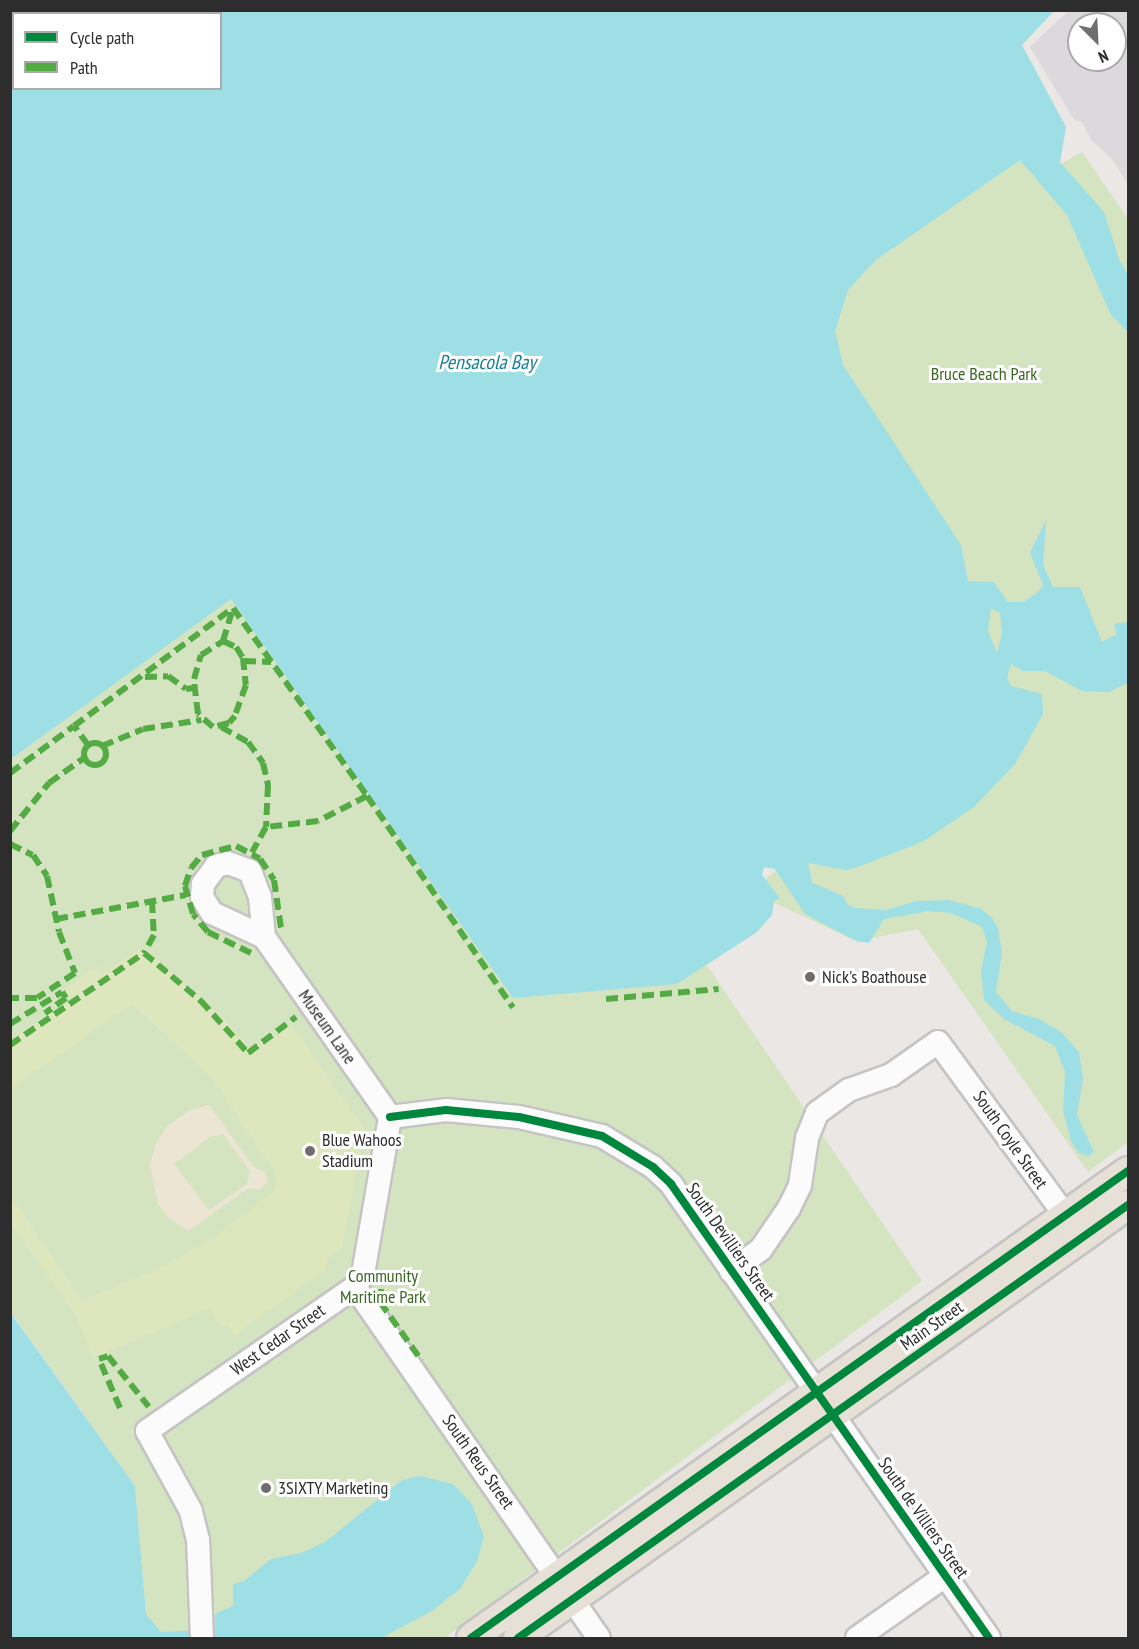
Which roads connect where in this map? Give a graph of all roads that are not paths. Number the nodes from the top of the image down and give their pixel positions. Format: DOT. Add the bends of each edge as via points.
graph roads {
  1 [pos="264,937"];
  2 [pos="390,1117"];
  3 [pos="1128,1171"];
  4 [pos="1128,1205"];
  5 [pos="1065,1216"];
  6 [pos="1083,1238"];
  7 [pos="731,1271"];
  8 [pos="355,1287"];
  9 [pos="824,1404"];
  10 [pos="945,1576"];
  11 [pos="564,1588"];
  12 [pos="202,1638"];
  13 [pos="471,1638"];
  14 [pos="518,1638"];
  15 [pos="599,1638"];
  16 [pos="857,1638"];
  17 [pos="989,1638"];
  1 -- 2 [label="street, Museum Lane"];
  2 -- 7 [label="street, South Devilliers Street" via="469,1110 602,1136 653,1167 671,1184"];
  2 -- 8 [label="street" via="363,1274"];
  3 -- 5 [label="main road"];
  4 -- 6 [label="main road, Main Street"];
  5 -- 6 [label="street, South Coyle Street"];
  5 -- 7 [label="street, South Coyle Street" via="938,1042 891,1075 849,1090 818,1113 807,1138 800,1185 789,1208 761,1249"];
  5 -- 9 [label="main road"];
  6 -- 9 [label="main road, Main Street"];
  7 -- 9 [label="street, South Devilliers Street"];
  8 -- 11 [label="street, South Reus Street"];
  8 -- 12 [label="street, West Cedar Street" via="147,1431 191,1511 198,1540"];
  9 -- 10 [label="street, South de Villiers Street"];
  9 -- 11 [label="main road, Main Street"];
  10 -- 16 [label="street"];
  10 -- 17 [label="street, South de Villiers Street"];
  11 -- 13 [label="main road"];
  11 -- 14 [label="main road, Main Street"];
  11 -- 15 [label="street, South Reus Street"];
}
